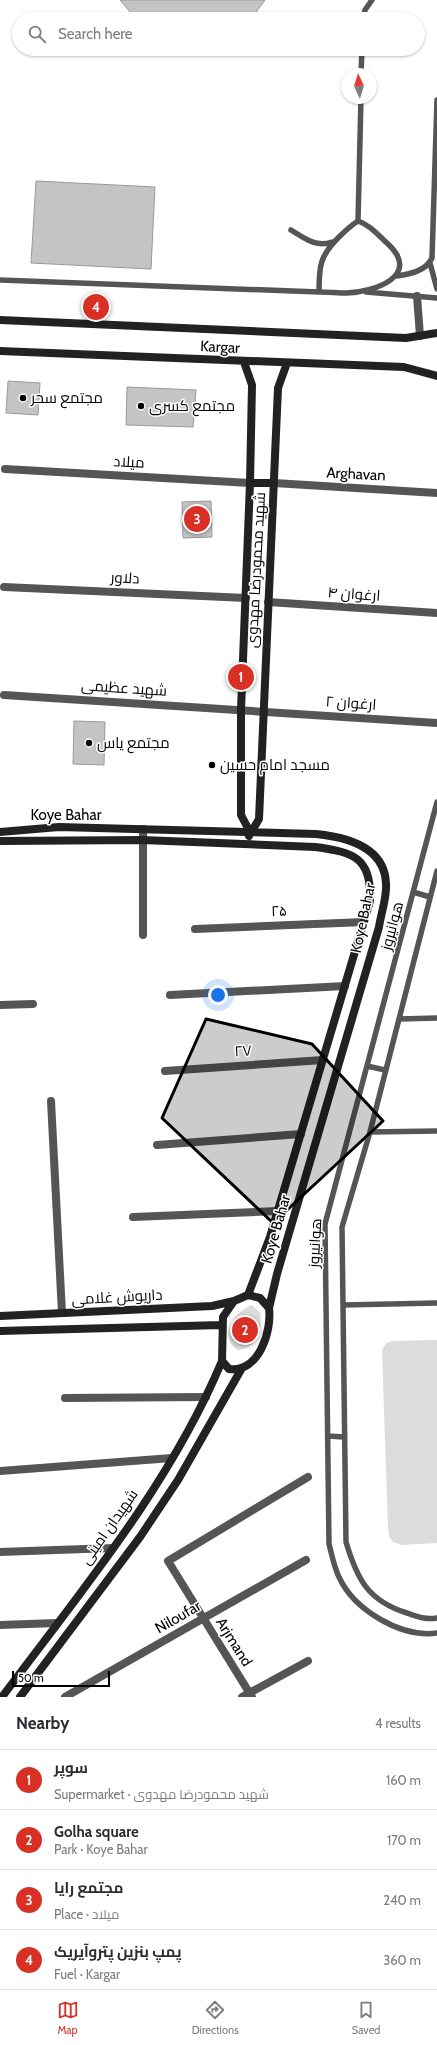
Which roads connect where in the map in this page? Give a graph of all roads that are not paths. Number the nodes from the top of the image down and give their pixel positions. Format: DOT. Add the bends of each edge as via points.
graph roads {
  1 [pos="372,0"];
  2 [pos="365,12"];
  3 [pos="362,56"];
  4 [pos="361,68"];
  5 [pos="437,100"];
  6 [pos="361,104"];
  7 [pos="358,221"];
  8 [pos="291,230"];
  9 [pos="336,240"];
  10 [pos="430,263"];
  11 [pos="397,276"];
  12 [pos="0,280"];
  13 [pos="437,289"];
  14 [pos="319,292"];
  15 [pos="351,292"];
  16 [pos="417,296"];
  17 [pos="437,298"];
  18 [pos="0,320"];
  19 [pos="437,333"];
  20 [pos="420,336"];
  21 [pos="0,351"];
  22 [pos="244,362"];
  23 [pos="287,363"];
  24 [pos="437,376"];
  25 [pos="5,469"];
  26 [pos="250,483"];
  27 [pos="274,483"];
  28 [pos="437,493"];
  29 [pos="4,587"];
  30 [pos="246,598"];
  31 [pos="268,602"];
  32 [pos="437,613"];
  33 [pos="4,694"];
  34 [pos="241,710"];
  35 [pos="264,712"];
  36 [pos="437,723"];
  37 [pos="437,802"];
  38 [pos="143,829"];
  39 [pos="0,832"];
  40 [pos="250,832"];
  41 [pos="142,840"];
  42 [pos="0,841"];
  43 [pos="247,843"];
  44 [pos="437,871"];
  45 [pos="413,892"];
  46 [pos="430,898"];
  47 [pos="364,922"];
  48 [pos="195,928"];
  49 [pos="143,935"];
  50 [pos="345,986"];
  51 [pos="170,995"];
  52 [pos="33,1004"];
  53 [pos="0,1005"];
  54 [pos="437,1018"];
  55 [pos="399,1019"];
  56 [pos="323,1060"];
  57 [pos="367,1066"];
  58 [pos="385,1070"];
  59 [pos="166,1071"];
  60 [pos="51,1101"];
  61 [pos="437,1131"];
  62 [pos="370,1132"];
  63 [pos="301,1134"];
  64 [pos="157,1145"];
  65 [pos="278,1211"];
  66 [pos="133,1217"];
  67 [pos="248,1295"];
  68 [pos="234,1302"];
  69 [pos="437,1303"];
  70 [pos="343,1305"];
  71 [pos="269,1308"];
  72 [pos="62,1313"];
  73 [pos="0,1316"];
  74 [pos="222,1325"];
  75 [pos="0,1331"];
  76 [pos="222,1361"];
  77 [pos="242,1368"];
  78 [pos="206,1397"];
  79 [pos="64,1398"];
  80 [pos="328,1436"];
  81 [pos="344,1436"];
  82 [pos="172,1458"];
  83 [pos="0,1471"];
  84 [pos="308,1477"];
  85 [pos="113,1548"];
  86 [pos="0,1552"];
  87 [pos="306,1560"];
  88 [pos="437,1618"];
  89 [pos="203,1619"];
  90 [pos="57,1623"];
  91 [pos="0,1625"];
  92 [pos="437,1633"];
  93 [pos="308,1661"];
  94 [pos="247,1696"];
  95 [pos="2,1697"];
  96 [pos="20,1697"];
  97 [pos="65,1697"];
  1 -- 2 [label="lane"];
  3 -- 4 [label="lane"];
  5 -- 10 [label="lane"];
  6 -- 7 [label="lane"];
  7 -- 9 [label="lane"];
  7 -- 11 [label="lane" via="370,227 393,249 400,265"];
  8 -- 9 [label="lane" via="314,243 326,244"];
  9 -- 14 [label="lane" via="325,252 322,260"];
  10 -- 11 [label="lane" via="418,270"];
  10 -- 13 [label="lane"];
  11 -- 15 [label="lane" via="370,289"];
  12 -- 14 [label="lane"];
  14 -- 15 [label="lane"];
  15 -- 16 [label="lane"];
  16 -- 17 [label="lane"];
  16 -- 20 [label="street"];
  18 -- 20 [label="street, Kargar" via="406,338"];
  19 -- 20 [label="street, Kargar"];
  21 -- 22 [label="street, Kargar"];
  22 -- 23 [label="street, Kargar"];
  22 -- 26 [label="street, شهید محمودرضا مهدوی" via="252,385"];
  23 -- 24 [label="street, Kargar" via="404,367"];
  23 -- 27 [label="street, شهید محمودرضا مهدوی" via="278,388"];
  25 -- 26 [label="street, میلاد"];
  26 -- 27 [label="street"];
  26 -- 30 [label="street, شهید محمودرضا مهدوی"];
  27 -- 28 [label="street, Arghavan"];
  27 -- 31 [label="street, شهید محمودرضا مهدوی"];
  29 -- 30 [label="street, دلاور"];
  30 -- 34 [label="street, شهید محمودرضا مهدوی"];
  31 -- 32 [label="street, ارغوان ۴"];
  31 -- 35 [label="street, شهید محمودرضا مهدوی"];
  33 -- 34 [label="street, شهید عظیمی"];
  34 -- 35 [label="street, شهید عظیمی"];
  34 -- 40 [label="street, شهید محمودرضا مهدوی" via="241,815"];
  35 -- 36 [label="street, ارغوان ۲"];
  35 -- 40 [label="street, شهید محمودرضا مهدوی" via="259,819"];
  37 -- 45 [label="lane, هوانیروز"];
  38 -- 39 [label="street, Koye Bahar" via="59,827"];
  38 -- 40 [label="street, Koye Bahar"];
  38 -- 41 [label="street"];
  40 -- 43 [label="street"];
  40 -- 71 [label="street, Koye Bahar" via="316,834 352,840 370,851 378,861 387,885 379,927"];
  41 -- 42 [label="street, Koye Bahar"];
  41 -- 43 [label="street, Koye Bahar"];
  41 -- 49 [label="street"];
  43 -- 47 [label="street, Koye Bahar" via="340,850 358,858 366,868 371,885 370,902"];
  44 -- 46 [label="lane, هوانیروز"];
  45 -- 46 [label="lane"];
  45 -- 57 [label="lane, هوانیروز"];
  46 -- 55 [label="lane, هوانیروز"];
  47 -- 48 [label="street, ۲۵"];
  47 -- 50 [label="street, Koye Bahar"];
  50 -- 51 [label="street"];
  50 -- 56 [label="street, Koye Bahar"];
  52 -- 53 [label="street"];
  54 -- 55 [label="lane"];
  55 -- 58 [label="lane, هوانیروز"];
  56 -- 59 [label="street, ۲۷"];
  56 -- 63 [label="street, Koye Bahar"];
  57 -- 58 [label="lane"];
  57 -- 80 [label="lane, هوانیروز" via="325,1224"];
  58 -- 62 [label="lane, هوانیروز"];
  60 -- 72 [label="street"];
  61 -- 62 [label="lane"];
  62 -- 70 [label="lane, هوانیروز" via="342,1227"];
  63 -- 64 [label="street"];
  63 -- 65 [label="street, Koye Bahar"];
  65 -- 66 [label="street"];
  65 -- 67 [label="street, Koye Bahar"];
  67 -- 68 [label="street"];
  67 -- 71 [label="street" via="260,1298"];
  68 -- 72 [label="street, داریوش غلامی" via="212,1306"];
  68 -- 74 [label="street" via="226,1311"];
  69 -- 70 [label="lane"];
  70 -- 81 [label="lane, هوانیروز"];
  71 -- 77 [label="street, Koye Bahar" via="269,1331 265,1342 255,1357"];
  72 -- 73 [label="street, داریوش غلامی"];
  74 -- 75 [label="street, داریوش غلامی"];
  74 -- 76 [label="street"];
  76 -- 77 [label="street" via="229,1369"];
  76 -- 78 [label="street, شهیدان امینی"];
  77 -- 96 [label="street, شهیدان امینی" via="178,1480 140,1537"];
  78 -- 79 [label="street"];
  78 -- 82 [label="street, شهیدان امینی"];
  80 -- 81 [label="lane"];
  80 -- 92 [label="lane, هوانیروز" via="329,1544 339,1577 359,1605 387,1623 424,1635"];
  81 -- 88 [label="lane, هوانیروز" via="346,1542 354,1570 371,1594 395,1610 426,1619"];
  82 -- 83 [label="street"];
  82 -- 85 [label="street, شهیدان امینی"];
  84 -- 89 [label="street, Arjmand" via="168,1561"];
  85 -- 86 [label="street"];
  85 -- 90 [label="street, شهیدان امینی"];
  87 -- 89 [label="street, Niloufar"];
  89 -- 94 [label="street, Arjmand"];
  89 -- 97 [label="street, Niloufar"];
  90 -- 91 [label="street"];
  90 -- 95 [label="street, شهیدان امینی"];
  93 -- 94 [label="street"];
}
